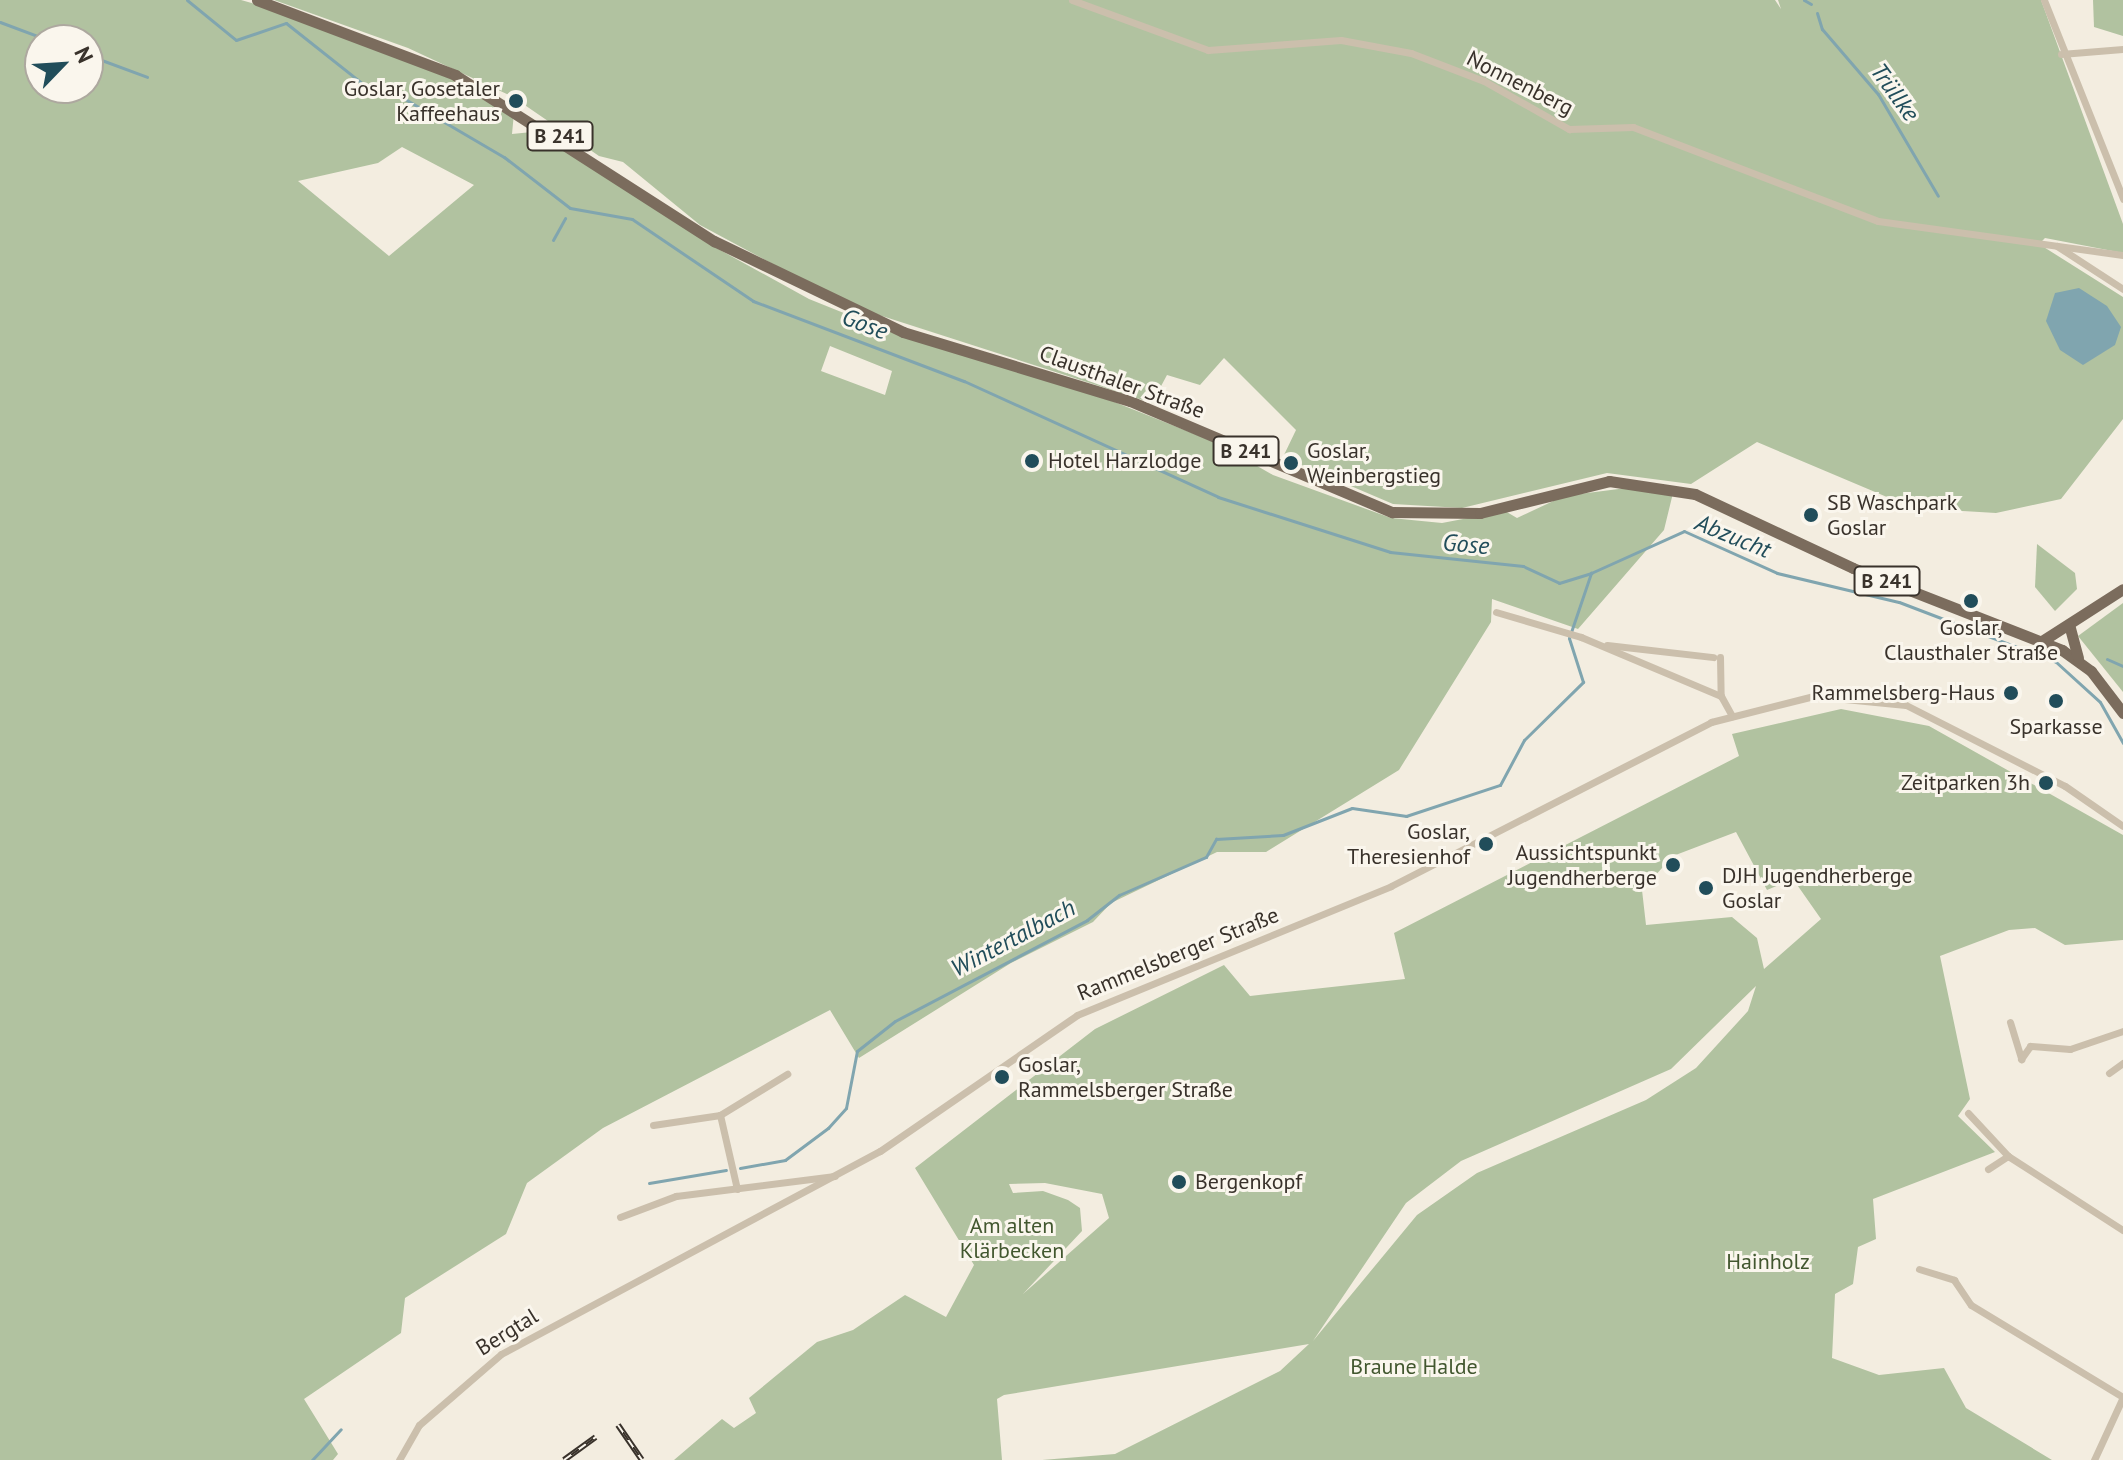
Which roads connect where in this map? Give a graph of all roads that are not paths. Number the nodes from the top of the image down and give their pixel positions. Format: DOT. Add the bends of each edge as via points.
graph roads {
  1 [pos="257,0"];
  2 [pos="1072,0"];
  3 [pos="2044,0"];
  4 [pos="2123,49"];
  5 [pos="2061,54"];
  6 [pos="2123,199"];
  7 [pos="2052,243"];
  8 [pos="2123,255"];
  9 [pos="2123,289"];
  10 [pos="2123,589"];
  11 [pos="1496,612"];
  12 [pos="2078,616"];
  13 [pos="2070,628"];
  14 [pos="2046,643"];
  15 [pos="1596,644"];
  16 [pos="2081,662"];
  17 [pos="1721,696"];
  18 [pos="2123,713"];
  19 [pos="1732,716"];
  20 [pos="2123,826"];
  21 [pos="2010,1022"];
  22 [pos="2123,1031"];
  23 [pos="2123,1063"];
  24 [pos="2109,1073"];
  25 [pos="787,1074"];
  26 [pos="1968,1113"];
  27 [pos="720,1115"];
  28 [pos="653,1125"];
  29 [pos="2008,1156"];
  30 [pos="1988,1169"];
  31 [pos="838,1176"];
  32 [pos="737,1189"];
  33 [pos="620,1217"];
  34 [pos="2123,1230"];
  35 [pos="662,1268"];
  36 [pos="1919,1269"];
  37 [pos="2123,1397"];
  38 [pos="399,1460"];
  39 [pos="2094,1460"];
  1 -- 14 [label="main road, Clausthaler Straße / B 241" via="455,75 577,146 714,241 812,294 903,332 1130,401 1365,504 1453,516 1589,484 1654,482"];
  2 -- 7 [label="street, Nonnenberg" via="1208,50 1341,40 1411,53 1484,81 1569,129 1633,127 1878,221"];
  3 -- 5 [label="street"];
  4 -- 5 [label="street"];
  5 -- 6 [label="street"];
  7 -- 8 [label="street"];
  7 -- 9 [label="street, Nonnenberg"];
  10 -- 12 [label="main road"];
  11 -- 15 [label="street"];
  12 -- 13 [label="main road"];
  12 -- 14 [label="main road"];
  13 -- 14 [label="main road"];
  13 -- 16 [label="main road"];
  14 -- 16 [label="main road, Clausthaler Straße / B 241"];
  15 -- 17 [label="street"];
  15 -- 17 [label="street" via="1716,657"];
  16 -- 18 [label="main road, Clausthaler Straße / B 241"];
  17 -- 19 [label="street"];
  19 -- 20 [label="street, Rammelsberger Straße" via="1814,696 1906,705 2065,786"];
  19 -- 31 [label="street, Rammelsberger Straße" via="1391,886 1077,1015"];
  21 -- 22 [label="street" via="2021,1059 2030,1046 2070,1049"];
  23 -- 24 [label="street"];
  25 -- 27 [label="street"];
  26 -- 29 [label="street"];
  27 -- 28 [label="street"];
  27 -- 32 [label="street"];
  29 -- 30 [label="street"];
  29 -- 34 [label="street"];
  31 -- 32 [label="street"];
  31 -- 35 [label="street, Rammelsberger Straße"];
  32 -- 33 [label="street" via="676,1196"];
  35 -- 38 [label="street, Bergtal" via="501,1354 419,1425"];
  36 -- 37 [label="street" via="1954,1280 1971,1305"];
  37 -- 39 [label="street"];
}
